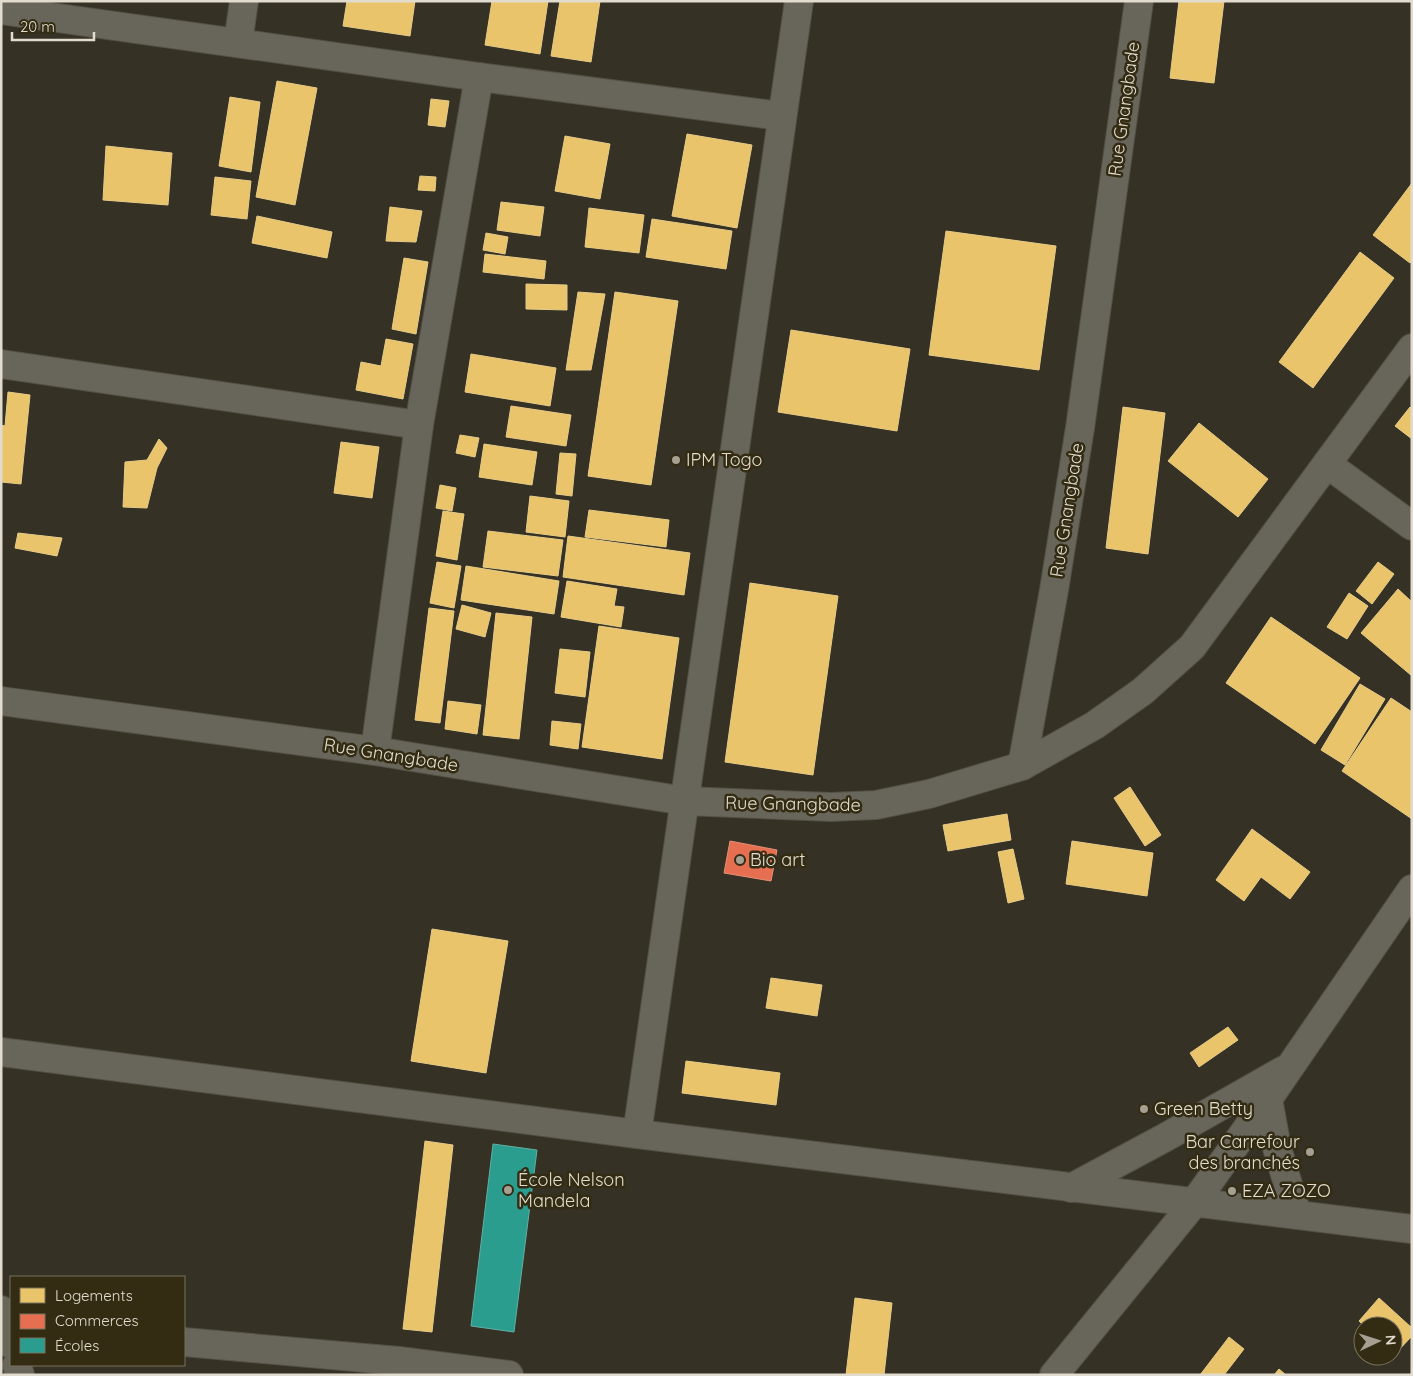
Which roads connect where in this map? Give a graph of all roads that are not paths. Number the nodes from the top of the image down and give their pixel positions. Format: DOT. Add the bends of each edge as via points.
graph roads {
  1 [pos="244,1"];
  2 [pos="799,1"];
  3 [pos="1140,1"];
  4 [pos="1,10"];
  5 [pos="238,43"];
  6 [pos="479,76"];
  7 [pos="782,116"];
  8 [pos="1412,348"];
  9 [pos="1,364"];
  10 [pos="419,425"];
  11 [pos="1328,464"];
  12 [pos="1412,526"];
  13 [pos="1,701"];
  14 [pos="375,751"];
  15 [pos="1022,766"];
  16 [pos="685,801"];
  17 [pos="1412,889"];
  18 [pos="1,1052"];
  19 [pos="1290,1066"];
  20 [pos="1268,1099"];
  21 [pos="637,1134"];
  22 [pos="1072,1188"];
  23 [pos="1194,1203"];
  24 [pos="1298,1214"];
  25 [pos="1412,1229"];
  26 [pos="185,1342"];
  27 [pos="400,1368"];
  28 [pos="509,1375"];
  29 [pos="1054,1375"];
  1 -- 5 [label="street"];
  2 -- 7 [label="street"];
  3 -- 15 [label="street, Rue Gnangbade" via="1080,428"];
  4 -- 5 [label="street"];
  5 -- 6 [label="street"];
  6 -- 7 [label="street"];
  6 -- 10 [label="street"];
  7 -- 16 [label="street"];
  8 -- 11 [label="street"];
  9 -- 10 [label="street"];
  10 -- 14 [label="street"];
  11 -- 12 [label="street"];
  11 -- 15 [label="street" via="1192,647 1142,691 1095,725"];
  13 -- 14 [label="street, Rue Gnangbade"];
  14 -- 16 [label="street, Rue Gnangbade"];
  15 -- 16 [label="street, Rue Gnangbade" via="929,794 876,805 831,808"];
  16 -- 21 [label="street"];
  17 -- 19 [label="street"];
  18 -- 21 [label="street"];
  19 -- 20 [label="street"];
  19 -- 22 [label="street"];
  20 -- 23 [label="street"];
  20 -- 24 [label="street" via="1277,1148"];
  21 -- 22 [label="street"];
  22 -- 23 [label="street"];
  23 -- 24 [label="street"];
  23 -- 29 [label="street"];
  24 -- 25 [label="street"];
  26 -- 27 [label="street"];
  27 -- 28 [label="street"];
}
